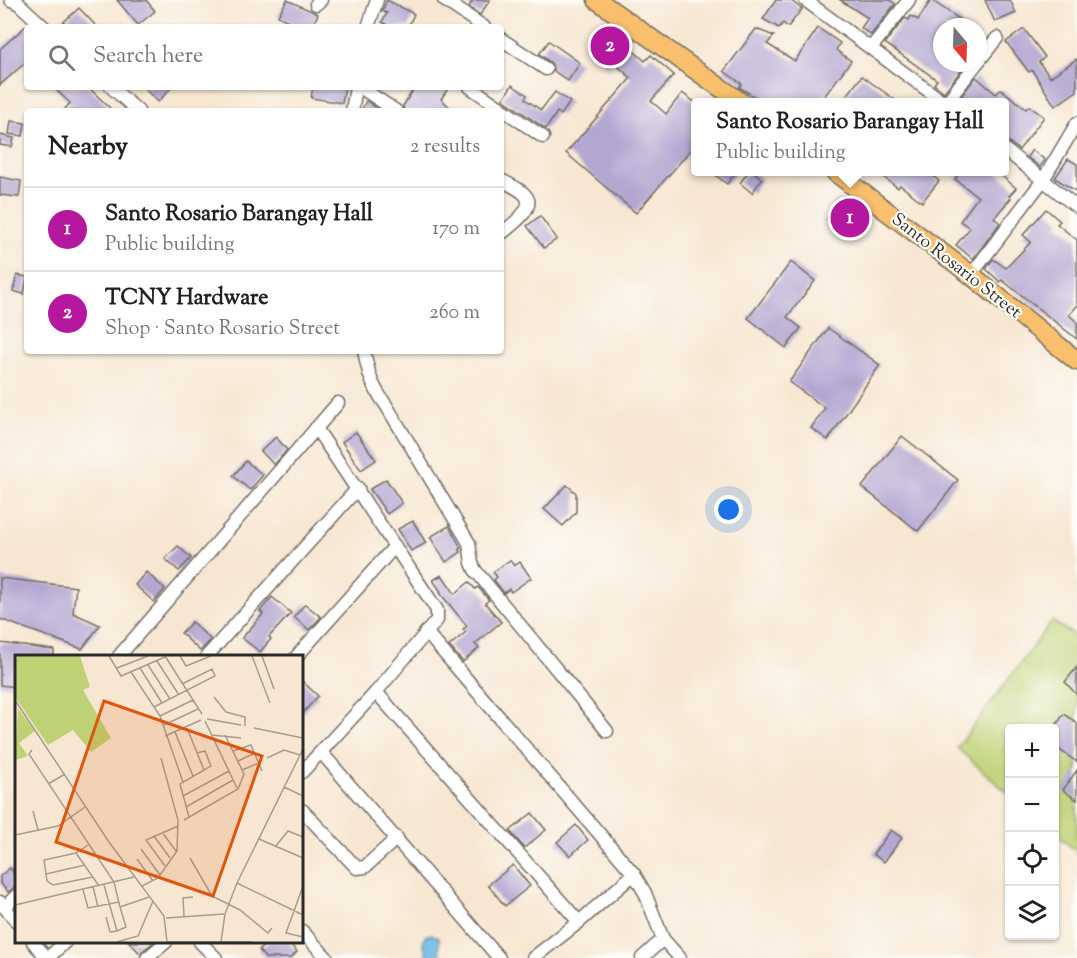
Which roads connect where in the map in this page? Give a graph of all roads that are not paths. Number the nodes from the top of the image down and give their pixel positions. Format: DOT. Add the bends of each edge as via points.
graph roads {
  1 [pos="11,0"];
  2 [pos="377,0"];
  3 [pos="444,0"];
  4 [pos="597,0"];
  5 [pos="806,0"];
  6 [pos="909,0"];
  7 [pos="369,23"];
  8 [pos="41,24"];
  9 [pos="480,24"];
  10 [pos="997,38"];
  11 [pos="504,41"];
  12 [pos="871,48"];
  13 [pos="987,51"];
  14 [pos="546,69"];
  15 [pos="970,72"];
  16 [pos="114,90"];
  17 [pos="357,90"];
  18 [pos="363,90"];
  19 [pos="474,90"];
  20 [pos="736,98"];
  21 [pos="940,98"];
  22 [pos="949,98"];
  23 [pos="134,108"];
  24 [pos="353,108"];
  25 [pos="391,108"];
  26 [pos="501,108"];
  27 [pos="504,110"];
  28 [pos="1077,123"];
  29 [pos="543,137"];
  30 [pos="1009,152"];
  31 [pos="842,176"];
  32 [pos="1043,180"];
  33 [pos="504,182"];
  34 [pos="1077,207"];
  35 [pos="504,231"];
  36 [pos="971,275"];
  37 [pos="365,354"];
  38 [pos="1077,361"];
  39 [pos="338,403"];
  40 [pos="316,428"];
  41 [pos="358,488"];
  42 [pos="395,546"];
  43 [pos="426,632"];
  44 [pos="120,655"];
  45 [pos="209,655"];
  46 [pos="299,655"];
  47 [pos="376,692"];
  48 [pos="607,731"];
  49 [pos="321,752"];
  50 [pos="303,771"];
  51 [pos="303,811"];
  52 [pos="397,838"];
  53 [pos="634,874"];
  54 [pos="15,897"];
  55 [pos="2,905"];
  56 [pos="15,920"];
  57 [pos="579,922"];
  58 [pos="303,933"];
  59 [pos="663,939"];
  60 [pos="34,943"];
  61 [pos="64,943"];
  62 [pos="165,943"];
  63 [pos="201,943"];
  64 [pos="47,958"];
  65 [pos="147,958"];
  66 [pos="216,958"];
  67 [pos="327,958"];
  68 [pos="499,958"];
  69 [pos="533,958"];
  70 [pos="642,958"];
  71 [pos="680,958"];
  1 -- 8 [label="street"];
  2 -- 7 [label="street"];
  3 -- 9 [label="street"];
  4 -- 20 [label="main road"];
  5 -- 12 [label="street"];
  6 -- 12 [label="street"];
  10 -- 13 [label="street"];
  11 -- 14 [label="street"];
  12 -- 21 [label="street"];
  15 -- 22 [label="street"];
  16 -- 23 [label="street"];
  17 -- 24 [label="street"];
  18 -- 25 [label="street"];
  19 -- 26 [label="street"];
  27 -- 29 [label="street"];
  28 -- 32 [label="street"];
  30 -- 32 [label="street"];
  31 -- 36 [label="main road, Santo Rosario Street"];
  32 -- 34 [label="street"];
  32 -- 36 [label="street"];
  33 -- 35 [label="street" via="526,196 529,203 528,210"];
  36 -- 38 [label="main road, Santo Rosario Street"];
  37 -- 48 [label="street" via="374,389 469,543 475,570"];
  39 -- 40 [label="street"];
  40 -- 41 [label="street"];
  40 -- 44 [label="street"];
  41 -- 42 [label="street"];
  41 -- 45 [label="street"];
  42 -- 43 [label="street" via="436,610 437,620"];
  42 -- 46 [label="street"];
  43 -- 47 [label="street"];
  43 -- 53 [label="street"];
  47 -- 49 [label="street"];
  47 -- 57 [label="street"];
  49 -- 50 [label="street"];
  49 -- 52 [label="street"];
  51 -- 52 [label="street" via="357,868 365,867"];
  52 -- 68 [label="street"];
  53 -- 57 [label="street"];
  53 -- 59 [label="street"];
  54 -- 55 [label="street"];
  55 -- 56 [label="street"];
  57 -- 69 [label="street"];
  58 -- 67 [label="street"];
  59 -- 70 [label="street"];
  59 -- 71 [label="street"];
  60 -- 64 [label="street"];
  61 -- 64 [label="street"];
  62 -- 65 [label="street"];
  63 -- 66 [label="street"];
}
